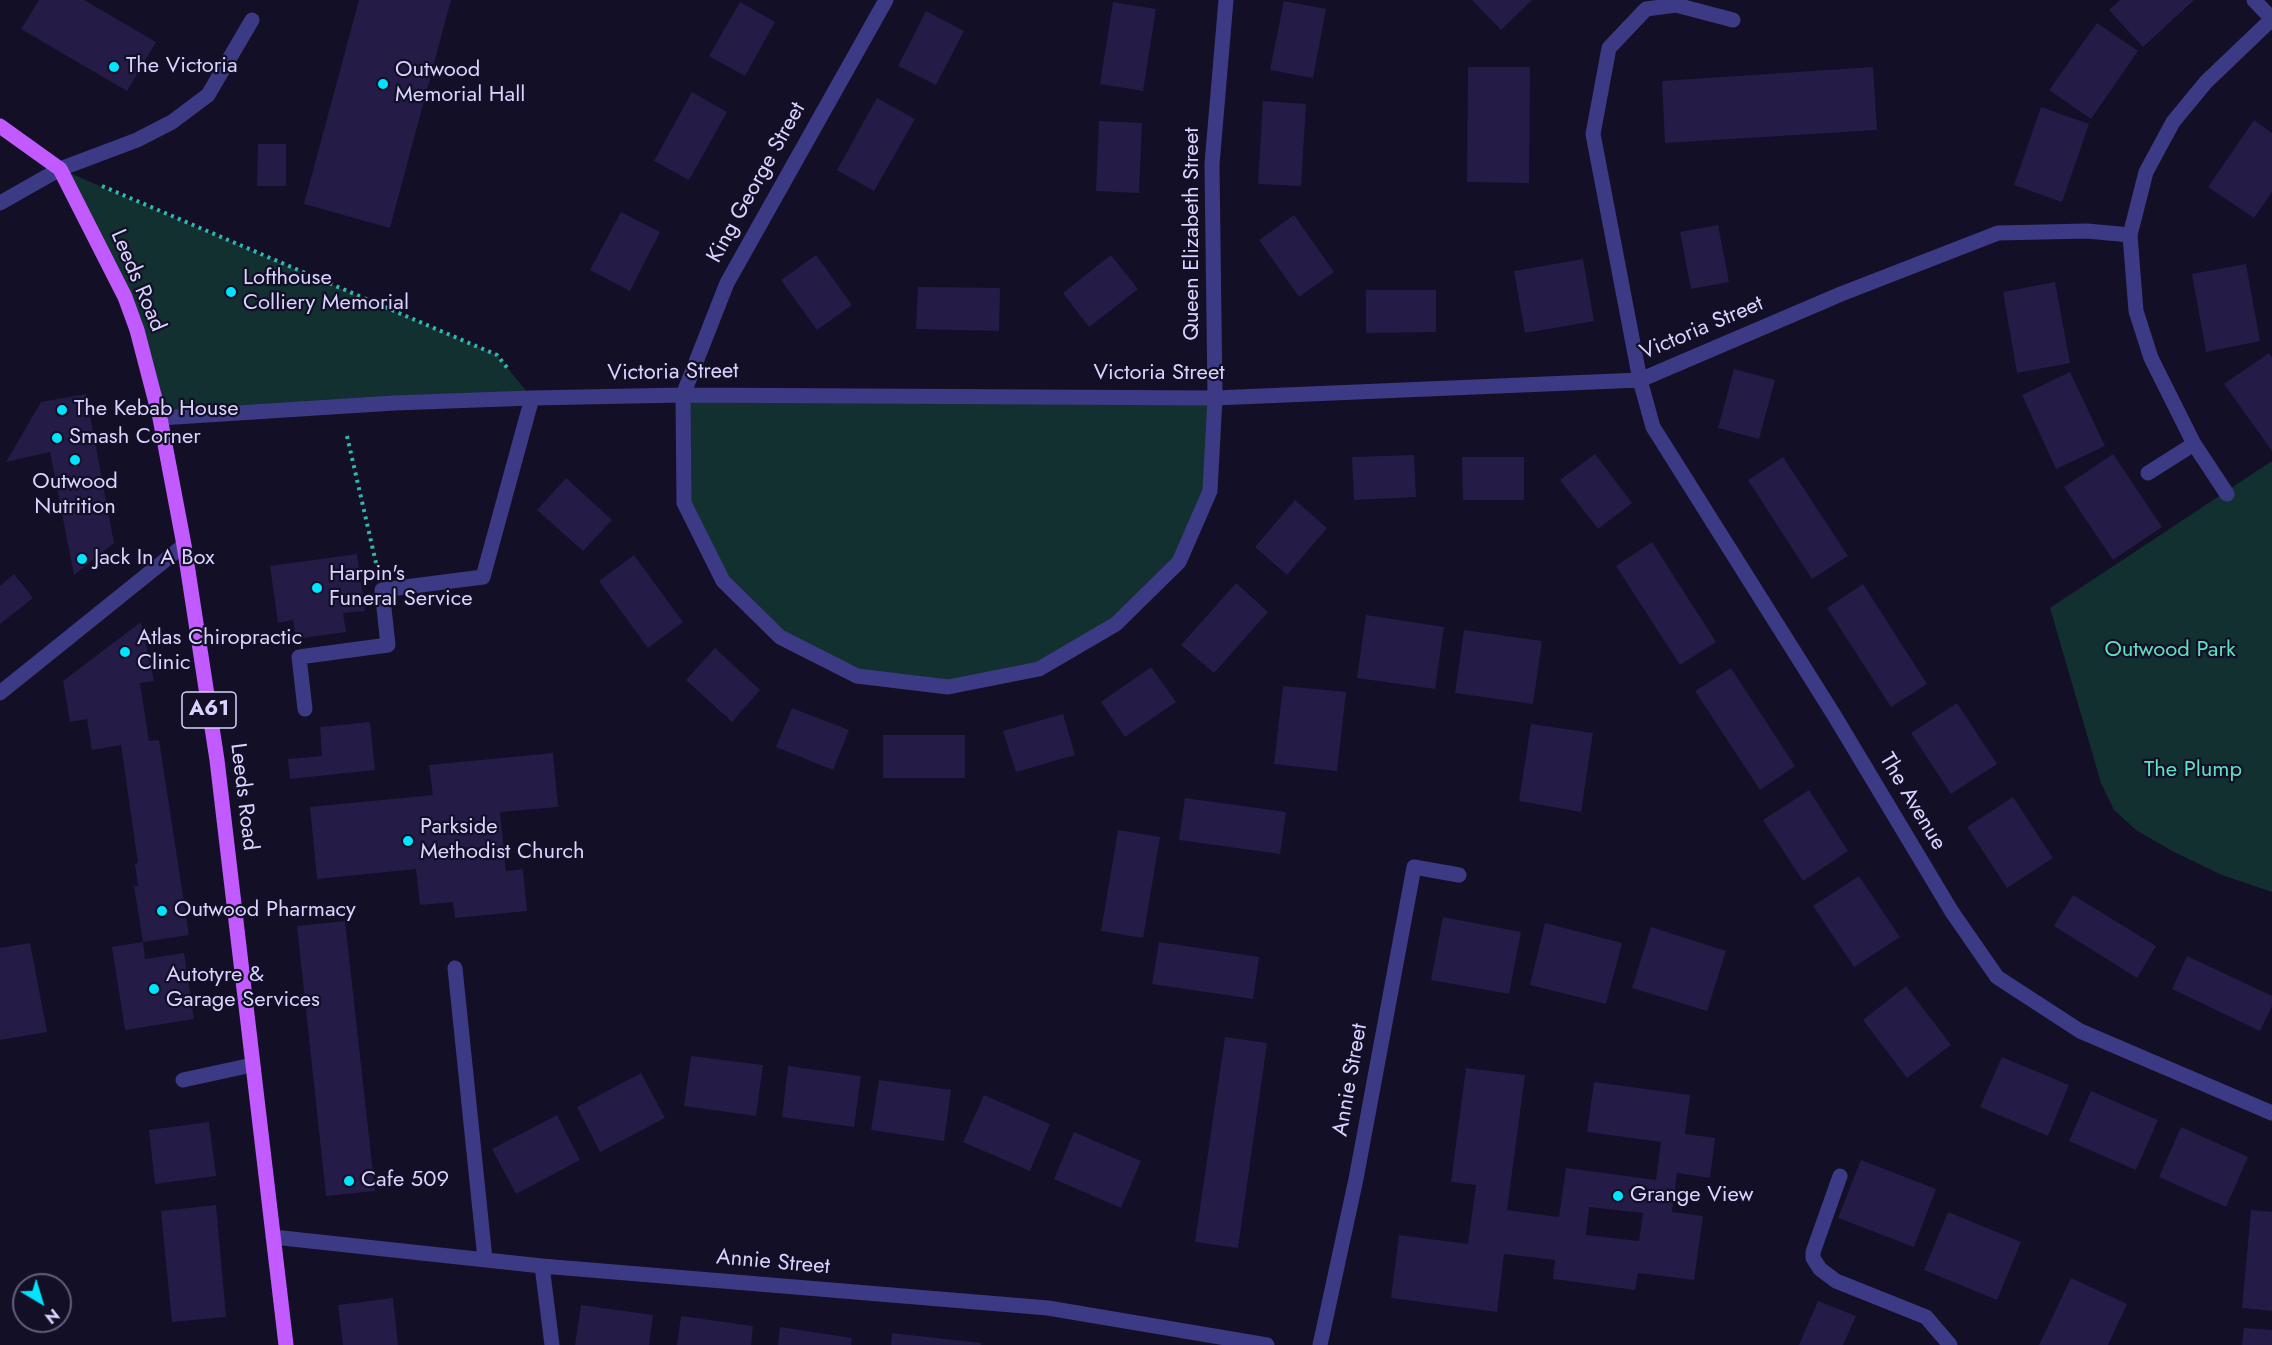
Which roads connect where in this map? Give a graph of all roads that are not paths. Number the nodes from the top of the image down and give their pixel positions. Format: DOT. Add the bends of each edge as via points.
graph roads {
  1 [pos="886,0"];
  2 [pos="1226,0"];
  3 [pos="2254,0"];
  4 [pos="2272,19"];
  5 [pos="252,20"];
  6 [pos="1733,20"];
  7 [pos="0,126"];
  8 [pos="60,169"];
  9 [pos="0,203"];
  10 [pos="2130,235"];
  11 [pos="1640,380"];
  12 [pos="683,394"];
  13 [pos="532,398"];
  14 [pos="1215,398"];
  15 [pos="160,418"];
  16 [pos="2194,444"];
  17 [pos="2148,473"];
  18 [pos="2227,494"];
  19 [pos="184,545"];
  20 [pos="0,693"];
  21 [pos="305,710"];
  22 [pos="1459,875"];
  23 [pos="455,968"];
  24 [pos="252,1065"];
  25 [pos="183,1080"];
  26 [pos="2272,1113"];
  27 [pos="1840,1176"];
  28 [pos="273,1237"];
  29 [pos="485,1259"];
  30 [pos="543,1266"];
  31 [pos="286,1345"];
  32 [pos="552,1345"];
  33 [pos="1267,1345"];
  34 [pos="1320,1345"];
  35 [pos="1950,1345"];
  1 -- 12 [label="street, King George Street" via="727,283"];
  2 -- 14 [label="street, Queen Elizabeth Street" via="1212,164"];
  3 -- 4 [label="street"];
  4 -- 10 [label="street" via="2206,82 2173,122 2146,172"];
  5 -- 8 [label="street" via="208,94 172,122 137,140"];
  6 -- 11 [label="street, The Avenue" via="1676,5 1646,9 1609,48 1593,134"];
  7 -- 8 [label="main road, Leeds Road / A61"];
  8 -- 9 [label="street"];
  8 -- 15 [label="main road, Leeds Road / A61" via="124,297 137,330"];
  10 -- 11 [label="street, Victoria Street" via="2087,231 1998,233"];
  10 -- 16 [label="street" via="2136,311 2151,358"];
  11 -- 14 [label="street, Victoria Street"];
  11 -- 26 [label="street, The Avenue" via="1653,427 1952,912 1997,977 2080,1031"];
  12 -- 13 [label="street, Victoria Street"];
  12 -- 14 [label="street, Victoria Street"];
  12 -- 14 [label="street, Queen Elizabeth Street" via="684,503 723,581 780,637 857,676 948,687 1039,669 1116,624 1179,562 1210,491"];
  13 -- 15 [label="street, Victoria Street"];
  13 -- 21 [label="street" via="483,578 382,590 388,645 299,657"];
  15 -- 19 [label="main road, Leeds Road / A61"];
  16 -- 17 [label="street"];
  16 -- 18 [label="street"];
  19 -- 20 [label="street"];
  19 -- 24 [label="main road, Leeds Road / A61" via="217,760"];
  22 -- 34 [label="street, Annie Street" via="1414,867 1356,1179"];
  23 -- 29 [label="street"];
  24 -- 25 [label="street"];
  24 -- 28 [label="main road, Leeds Road / A61"];
  27 -- 35 [label="street" via="1813,1252 1820,1269 1836,1281 1926,1317"];
  28 -- 29 [label="street, Annie Street"];
  28 -- 31 [label="main road, Leeds Road / A61"];
  29 -- 30 [label="street, Annie Street"];
  30 -- 32 [label="street"];
  30 -- 33 [label="street, Annie Street" via="1048,1308"];
}
